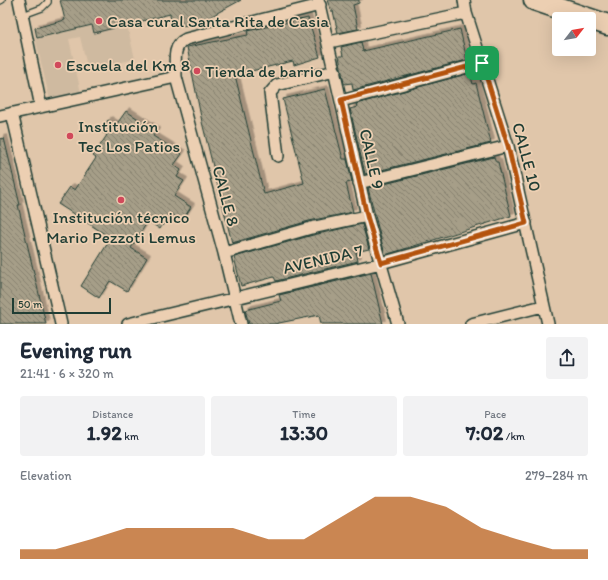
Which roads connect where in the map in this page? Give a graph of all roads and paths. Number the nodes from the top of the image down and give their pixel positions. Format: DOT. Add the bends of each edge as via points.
graph roads {
  1 [pos="19,0"];
  2 [pos="48,0"];
  3 [pos="464,0"];
  4 [pos="534,0"];
  5 [pos="576,0"];
  6 [pos="319,3"];
  7 [pos="608,11"];
  8 [pos="466,13"];
  9 [pos="22,15"];
  10 [pos="608,26"];
  11 [pos="329,42"];
  12 [pos="482,63"];
  13 [pos="335,71"];
  14 [pos="176,77"];
  15 [pos="341,100"];
  16 [pos="41,107"];
  17 [pos="12,113"];
  18 [pos="0,116"];
  19 [pos="508,146"];
  20 [pos="278,156"];
  21 [pos="360,183"];
  22 [pos="367,216"];
  23 [pos="526,223"];
  24 [pos="224,253"];
  25 [pos="381,263"];
  26 [pos="235,298"];
  27 [pos="543,306"];
  28 [pos="61,324"];
  29 [pos="128,324"];
  30 [pos="241,324"];
  31 [pos="398,324"];
  32 [pos="471,324"];
  33 [pos="548,324"];
  1 -- 9 [label="street"];
  2 -- 9 [label="lane" via="42,8"];
  3 -- 8 [label="street, CALLE 10"];
  4 -- 10 [label="highway"];
  5 -- 7 [label="highway"];
  6 -- 11 [label="street, CALLE 9"];
  6 -- 14 [label="street, CALLE 8" via="179,42 176,49"];
  8 -- 11 [label="street"];
  8 -- 12 [label="street, CALLE 10"];
  9 -- 16 [label="street"];
  11 -- 13 [label="street, CALLE 9"];
  12 -- 15 [label="street"];
  12 -- 19 [label="street, CALLE 10"];
  13 -- 15 [label="street, CALLE 9"];
  13 -- 20 [label="street" via="277,85 270,93"];
  14 -- 16 [label="street"];
  14 -- 24 [label="street, CALLE 8"];
  15 -- 21 [label="street, CALLE 9"];
  16 -- 17 [label="street"];
  17 -- 18 [label="street"];
  17 -- 28 [label="street"];
  19 -- 21 [label="street"];
  19 -- 23 [label="street, CALLE 10"];
  21 -- 22 [label="street, CALLE 9"];
  22 -- 24 [label="street, AVENIDA 7" via="311,228"];
  22 -- 25 [label="street, CALLE 9"];
  23 -- 25 [label="street, AVENIDA 7"];
  23 -- 27 [label="street, CALLE 10"];
  24 -- 26 [label="street, CALLE 8"];
  25 -- 26 [label="street, AVENIDA 7"];
  25 -- 31 [label="street, CALLE 9"];
  26 -- 29 [label="street, AVENIDA 7"];
  26 -- 30 [label="street, CALLE 8"];
  27 -- 32 [label="street"];
  27 -- 33 [label="street, CALLE 10"];
}
